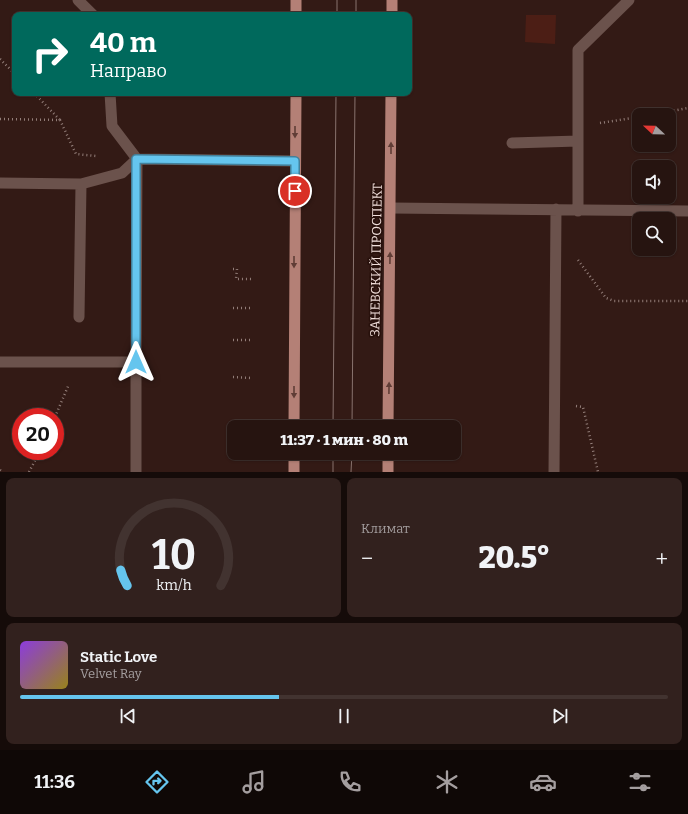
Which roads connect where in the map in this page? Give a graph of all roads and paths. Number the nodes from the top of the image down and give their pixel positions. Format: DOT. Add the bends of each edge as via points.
graph roads {
  1 [pos="78,0"];
  2 [pos="296,0"];
  3 [pos="392,0"];
  4 [pos="629,0"];
  5 [pos="90,12"];
  6 [pos="296,12"];
  7 [pos="392,12"];
  8 [pos="0,59"];
  9 [pos="12,71"];
  10 [pos="37,96"];
  11 [pos="110,96"];
  12 [pos="296,96"];
  13 [pos="391,96"];
  14 [pos="688,108"];
  15 [pos="676,110"];
  16 [pos="632,118"];
  17 [pos="0,119"];
  18 [pos="60,120"];
  19 [pos="578,127"];
  20 [pos="578,141"];
  21 [pos="512,143"];
  22 [pos="99,156"];
  23 [pos="136,159"];
  24 [pos="295,161"];
  25 [pos="0,183"];
  26 [pos="81,184"];
  27 [pos="391,208"];
  28 [pos="556,209"];
  29 [pos="578,211"];
  30 [pos="688,211"];
  31 [pos="556,231"];
  32 [pos="233,269"];
  33 [pos="252,279"];
  34 [pos="688,302"];
  35 [pos="233,308"];
  36 [pos="252,308"];
  37 [pos="79,317"];
  38 [pos="233,340"];
  39 [pos="252,340"];
  40 [pos="0,362"];
  41 [pos="78,362"];
  42 [pos="136,362"];
  43 [pos="233,377"];
  44 [pos="252,378"];
  45 [pos="554,400"];
  46 [pos="59,408"];
  47 [pos="294,420"];
  48 [pos="388,420"];
  49 [pos="35,460"];
  50 [pos="294,460"];
  51 [pos="388,460"];
  52 [pos="29,472"];
  53 [pos="136,472"];
  54 [pos="294,472"];
  55 [pos="388,472"];
  56 [pos="554,472"];
  57 [pos="598,472"];
  1 -- 5 [label="lane"];
  2 -- 6 [label="main road"];
  3 -- 7 [label="main road"];
  4 -- 19 [label="lane" via="578,50"];
  8 -- 9 [label="path"];
  10 -- 18 [label="path"];
  11 -- 23 [label="lane" via="112,126"];
  12 -- 24 [label="main road, one-way"];
  27 -- 13 [label="main road, ЗАНЕВСКИЙ ПРОСПЕКТ, one-way"];
  14 -- 15 [label="path"];
  16 -- 19 [label="path"];
  17 -- 18 [label="path"];
  18 -- 22 [label="path" via="76,154"];
  19 -- 20 [label="lane"];
  20 -- 21 [label="lane"];
  20 -- 29 [label="lane"];
  23 -- 24 [label="lane"];
  23 -- 26 [label="lane" via="122,173"];
  23 -- 42 [label="lane"];
  24 -- 47 [label="main road, one-way"];
  25 -- 26 [label="lane"];
  26 -- 37 [label="lane"];
  27 -- 28 [label="lane"];
  48 -- 27 [label="main road, ЗАНЕВСКИЙ ПРОСПЕКТ, one-way"];
  28 -- 29 [label="lane"];
  28 -- 31 [label="lane"];
  29 -- 30 [label="lane"];
  31 -- 34 [label="path" via="606,298 614,301"];
  31 -- 45 [label="lane"];
  32 -- 33 [label="path" via="236,268 236,279"];
  35 -- 36 [label="path"];
  38 -- 39 [label="path"];
  40 -- 41 [label="lane"];
  41 -- 42 [label="lane"];
  41 -- 46 [label="path"];
  42 -- 53 [label="lane"];
  43 -- 44 [label="path"];
  45 -- 56 [label="lane"];
  45 -- 57 [label="path" via="583,407"];
  49 -- 52 [label="path"];
  50 -- 54 [label="main road"];
  51 -- 55 [label="main road"];
}
